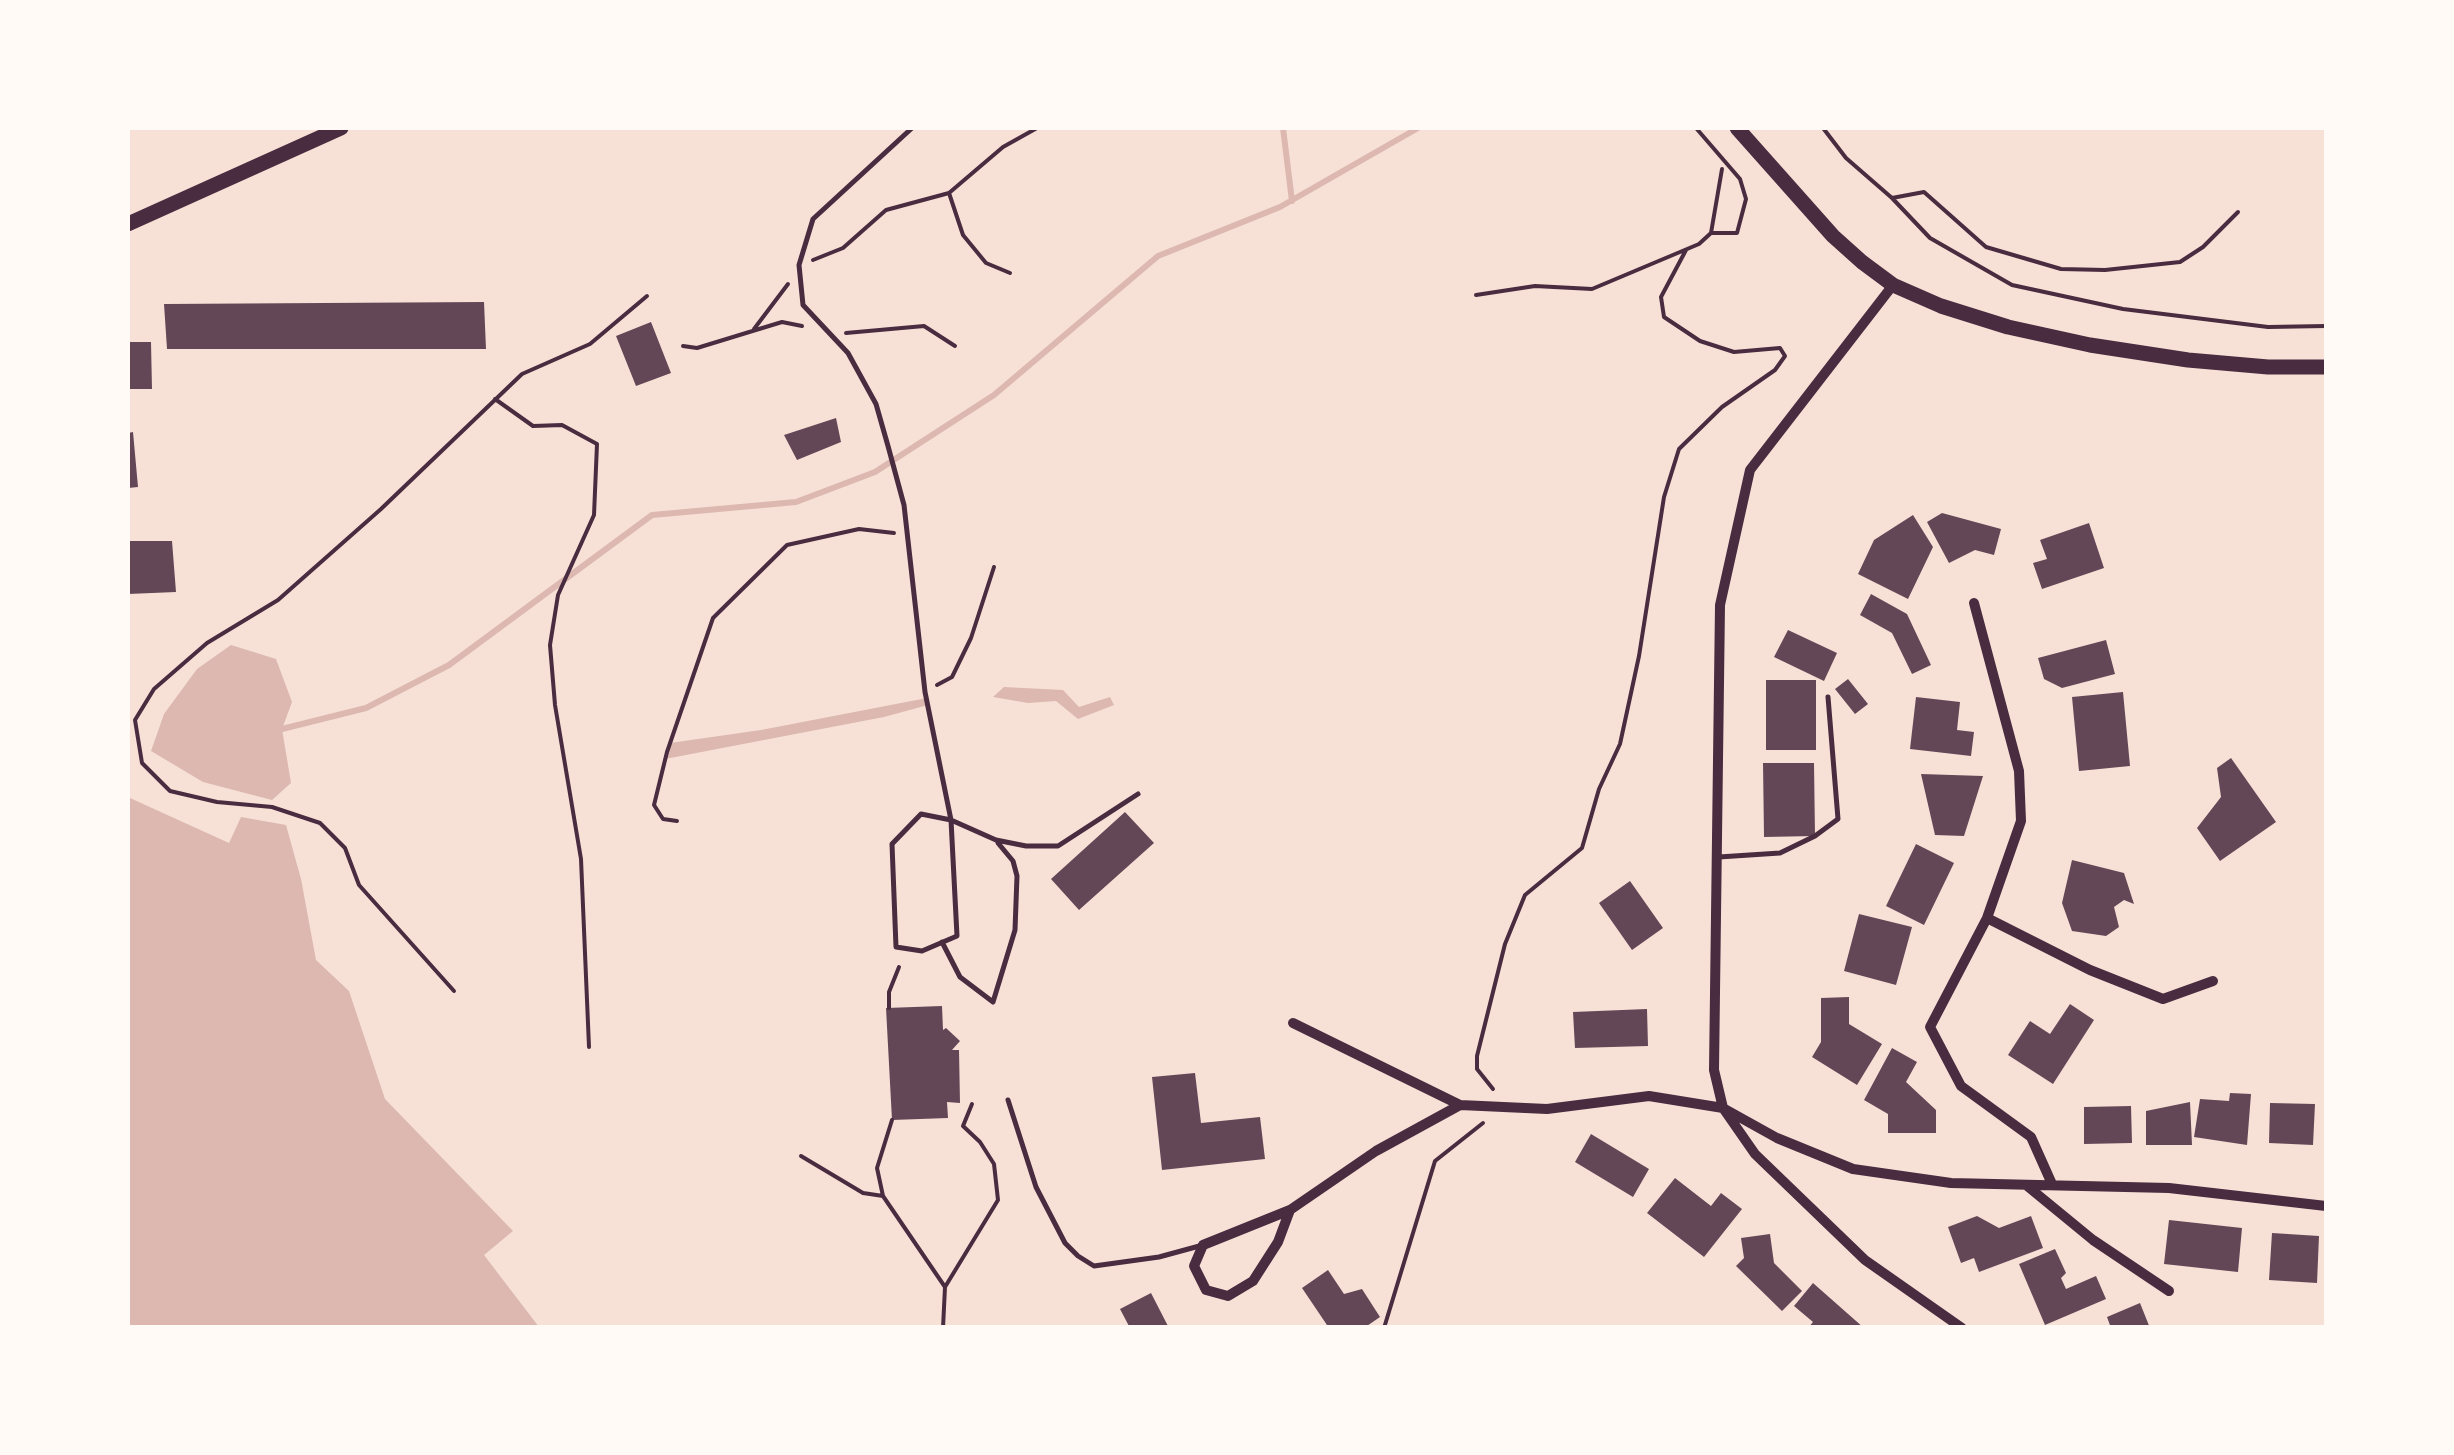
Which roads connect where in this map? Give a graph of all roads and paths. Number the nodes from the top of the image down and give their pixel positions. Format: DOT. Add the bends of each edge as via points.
graph roads {
  1 [pos="342,128"];
  2 [pos="912,128"];
  3 [pos="1037,128"];
  4 [pos="1696,128"];
  5 [pos="1737,128"];
  6 [pos="1823,128"];
  7 [pos="1722,169"];
  8 [pos="949,193"];
  9 [pos="1892,198"];
  10 [pos="2238,212"];
  11 [pos="128,224"];
  12 [pos="1712,233"];
  13 [pos="1686,250"];
  14 [pos="800,266"];
  15 [pos="787,270"];
  16 [pos="1010,274"];
  17 [pos="1893,285"];
  18 [pos="1476,295"];
  19 [pos="647,296"];
  20 [pos="2326,326"];
  21 [pos="753,331"];
  22 [pos="2326,366"];
  23 [pos="495,399"];
  24 [pos="907,534"];
  25 [pos="994,567"];
  26 [pos="1974,603"];
  27 [pos="925,692"];
  28 [pos="1828,697"];
  29 [pos="1138,794"];
  30 [pos="951,820"];
  31 [pos="677,821"];
  32 [pos="996,840"];
  33 [pos="1716,857"];
  34 [pos="1987,918"];
  35 [pos="942,942"];
  36 [pos="899,967"];
  37 [pos="2213,981"];
  38 [pos="454,991"];
  39 [pos="889,1008"];
  40 [pos="1293,1022"];
  41 [pos="590,1047"];
  42 [pos="1008,1100"];
  43 [pos="972,1104"];
  44 [pos="1460,1106"];
  45 [pos="1506,1106"];
  46 [pos="1722,1108"];
  47 [pos="892,1120"];
  48 [pos="801,1156"];
  49 [pos="2025,1184"];
  50 [pos="2052,1184"];
  51 [pos="883,1196"];
  52 [pos="2326,1206"];
  53 [pos="1290,1210"];
  54 [pos="1203,1245"];
  55 [pos="944,1286"];
  56 [pos="2168,1291"];
  57 [pos="943,1328"];
  58 [pos="1384,1328"];
  59 [pos="1962,1328"];
  1 -- 11 [label="main road"];
  2 -- 14 [label="lane" via="814,218"];
  3 -- 8 [label="path"];
  4 -- 12 [label="path" via="1740,179 1746,199 1737,233"];
  5 -- 17 [label="main road" via="1833,236"];
  6 -- 9 [label="path"];
  7 -- 12 [label="path"];
  8 -- 14 [label="path" via="886,210 843,248"];
  8 -- 16 [label="path" via="963,235 986,263"];
  9 -- 10 [label="path" via="1924,192 1986,247 2061,269 2180,262"];
  9 -- 20 [label="path" via="1930,238 2012,285 2124,309 2268,327"];
  12 -- 13 [label="path"];
  13 -- 18 [label="path" via="1592,288 1535,286"];
  13 -- 45 [label="path" via="1661,297 1664,317 1700,342 1734,352 1780,348 1785,356 1679,449 1664,497 1620,744 1582,848 1524,895 1505,944 1477,1069"];
  14 -- 24 [label="lane" via="803,305 848,353 876,404"];
  15 -- 21 [label="path" via="788,284"];
  17 -- 22 [label="main road" via="2008,327 2090,345 2188,360"];
  17 -- 33 [label="street" via="1750,470 1720,605"];
  19 -- 23 [label="path" via="590,344 522,374"];
  23 -- 38 [label="path" via="278,600 207,643 154,689 134,720 142,763 170,791 272,807 320,823 345,848 359,885"];
  23 -- 41 [label="path" via="533,426 562,425 597,444 594,515 558,595 550,645 582,859"];
  24 -- 27 [label="lane"];
  24 -- 31 [label="path" via="859,529 787,545 713,618 654,805 662,820"];
  25 -- 27 [label="path" via="952,677"];
  26 -- 34 [label="street" via="2018,772 2021,821"];
  27 -- 30 [label="lane"];
  28 -- 33 [label="lane" via="1838,818 1780,853"];
  29 -- 32 [label="lane" via="1058,846"];
  30 -- 32 [label="lane"];
  30 -- 35 [label="lane" via="956,936"];
  30 -- 35 [label="lane" via="920,814 892,844 896,948 922,951"];
  32 -- 35 [label="lane" via="1017,876 1015,930 993,1002 960,977"];
  33 -- 46 [label="street" via="1714,1070"];
  34 -- 37 [label="street" via="2163,999"];
  34 -- 50 [label="street" via="1930,1027 1961,1086 2031,1138"];
  36 -- 39 [label="path"];
  40 -- 44 [label="street"];
  42 -- 54 [label="lane" via="1036,1187 1078,1256 1106,1265"];
  43 -- 55 [label="path" via="963,1126 994,1164 998,1200"];
  44 -- 45 [label="street"];
  44 -- 53 [label="street" via="1376,1151"];
  45 -- 46 [label="street" via="1546,1109 1650,1096"];
  45 -- 58 [label="path" via="1435,1160"];
  46 -- 49 [label="street" via="1854,1169 1951,1184"];
  46 -- 59 [label="street" via="1755,1154 1866,1260"];
  47 -- 51 [label="path" via="878,1168"];
  48 -- 51 [label="path" via="864,1193"];
  49 -- 50 [label="street"];
  49 -- 56 [label="street"];
  50 -- 52 [label="street" via="2169,1188"];
  51 -- 55 [label="path"];
  53 -- 54 [label="street"];
  53 -- 54 [label="street" via="1253,1280 1228,1296 1206,1290 1194,1266"];
  55 -- 57 [label="path"];
}
